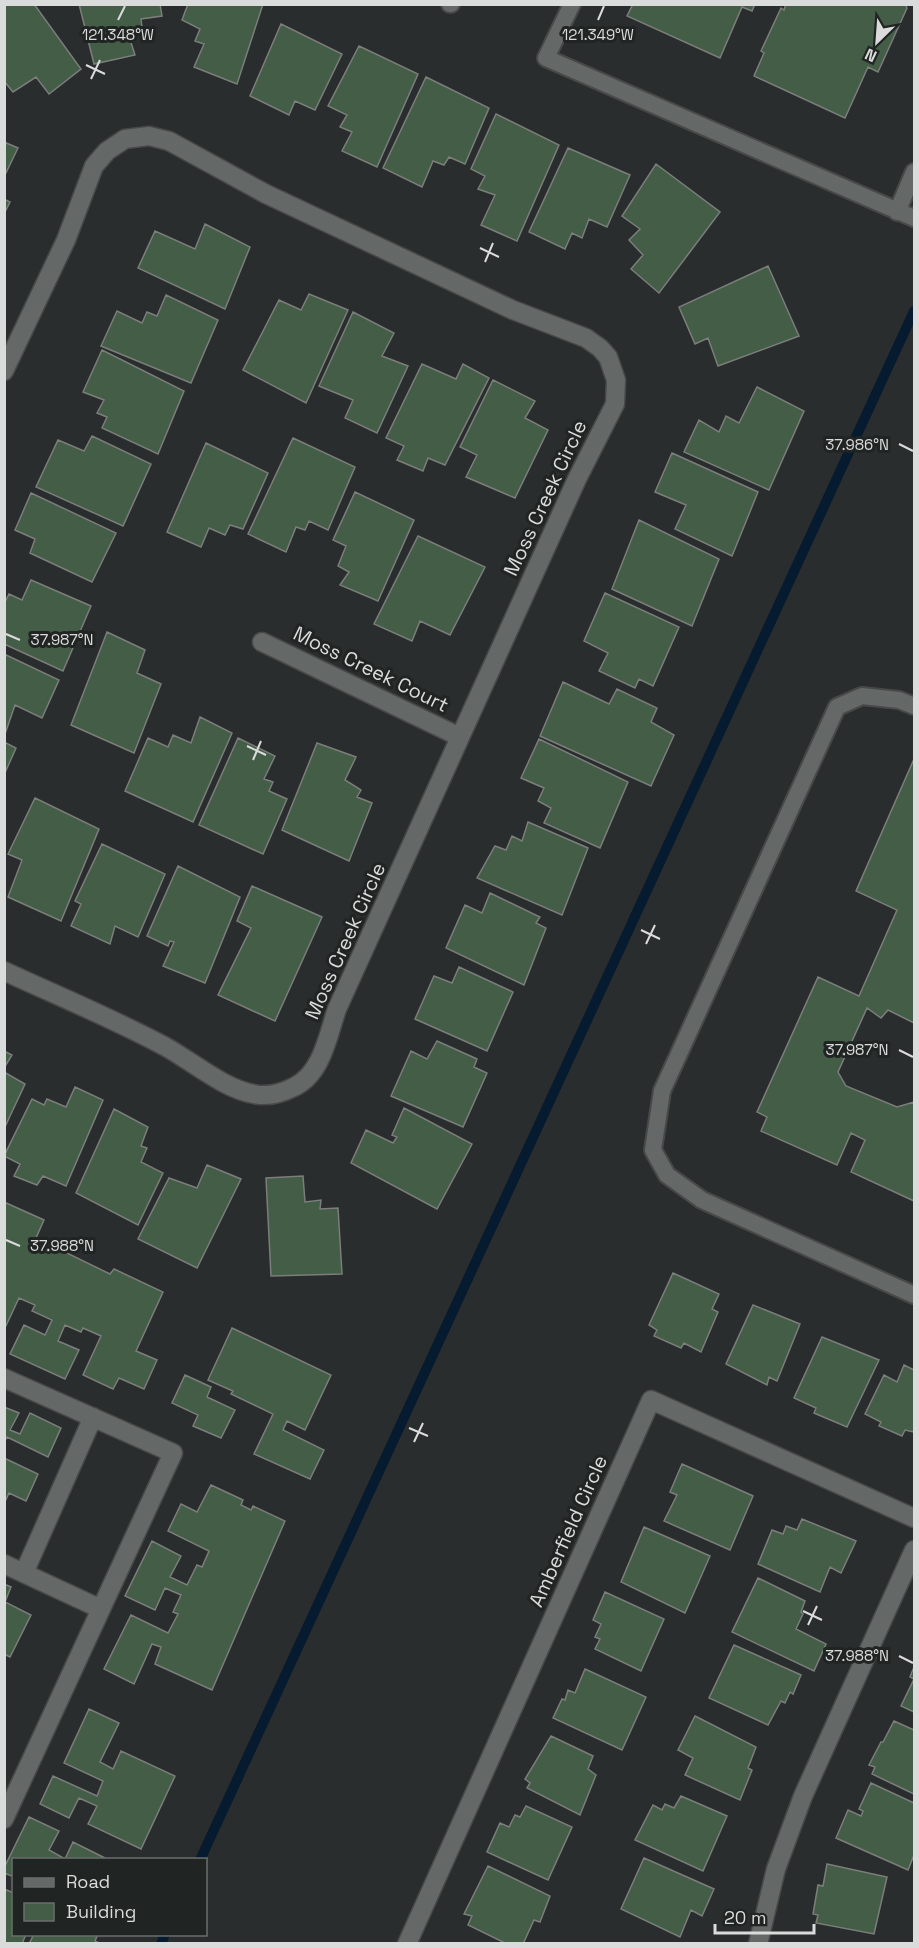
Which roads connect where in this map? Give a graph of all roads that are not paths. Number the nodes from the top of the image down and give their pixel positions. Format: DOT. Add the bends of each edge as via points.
graph roads {
  1 [pos="572,4"];
  2 [pos="915,172"];
  3 [pos="897,212"];
  4 [pos="915,218"];
  5 [pos="4,371"];
  6 [pos="262,642"];
  7 [pos="915,706"];
  8 [pos="460,737"];
  9 [pos="4,971"];
  10 [pos="915,1294"];
  11 [pos="4,1378"];
  12 [pos="93,1417"];
  13 [pos="915,1518"];
  14 [pos="915,1550"];
  15 [pos="4,1564"];
  16 [pos="24,1573"];
  17 [pos="101,1609"];
  18 [pos="4,1819"];
  19 [pos="407,1944"];
  20 [pos="758,1944"];
  1 -- 3 [label="lane" via="546,58"];
  2 -- 3 [label="lane"];
  3 -- 4 [label="lane"];
  5 -- 8 [label="street, Moss Creek Circle" via="66,240 94,166 125,139 150,136 169,141 266,194 513,310 586,338 600,348 608,357 616,380 615,404"];
  6 -- 8 [label="street, Moss Creek Court"];
  7 -- 10 [label="lane" via="862,696 837,707 662,1091 653,1150 667,1174 702,1200"];
  8 -- 9 [label="street, Moss Creek Circle" via="337,1009 319,1061 297,1086 277,1094 256,1095 236,1089 165,1047"];
  11 -- 12 [label="street"];
  12 -- 16 [label="street"];
  12 -- 17 [label="street" via="173,1453"];
  13 -- 19 [label="street, Amberfield Circle" via="651,1400"];
  14 -- 20 [label="street" via="803,1796 776,1869"];
  15 -- 16 [label="street"];
  16 -- 17 [label="street"];
  17 -- 18 [label="street"];
}
